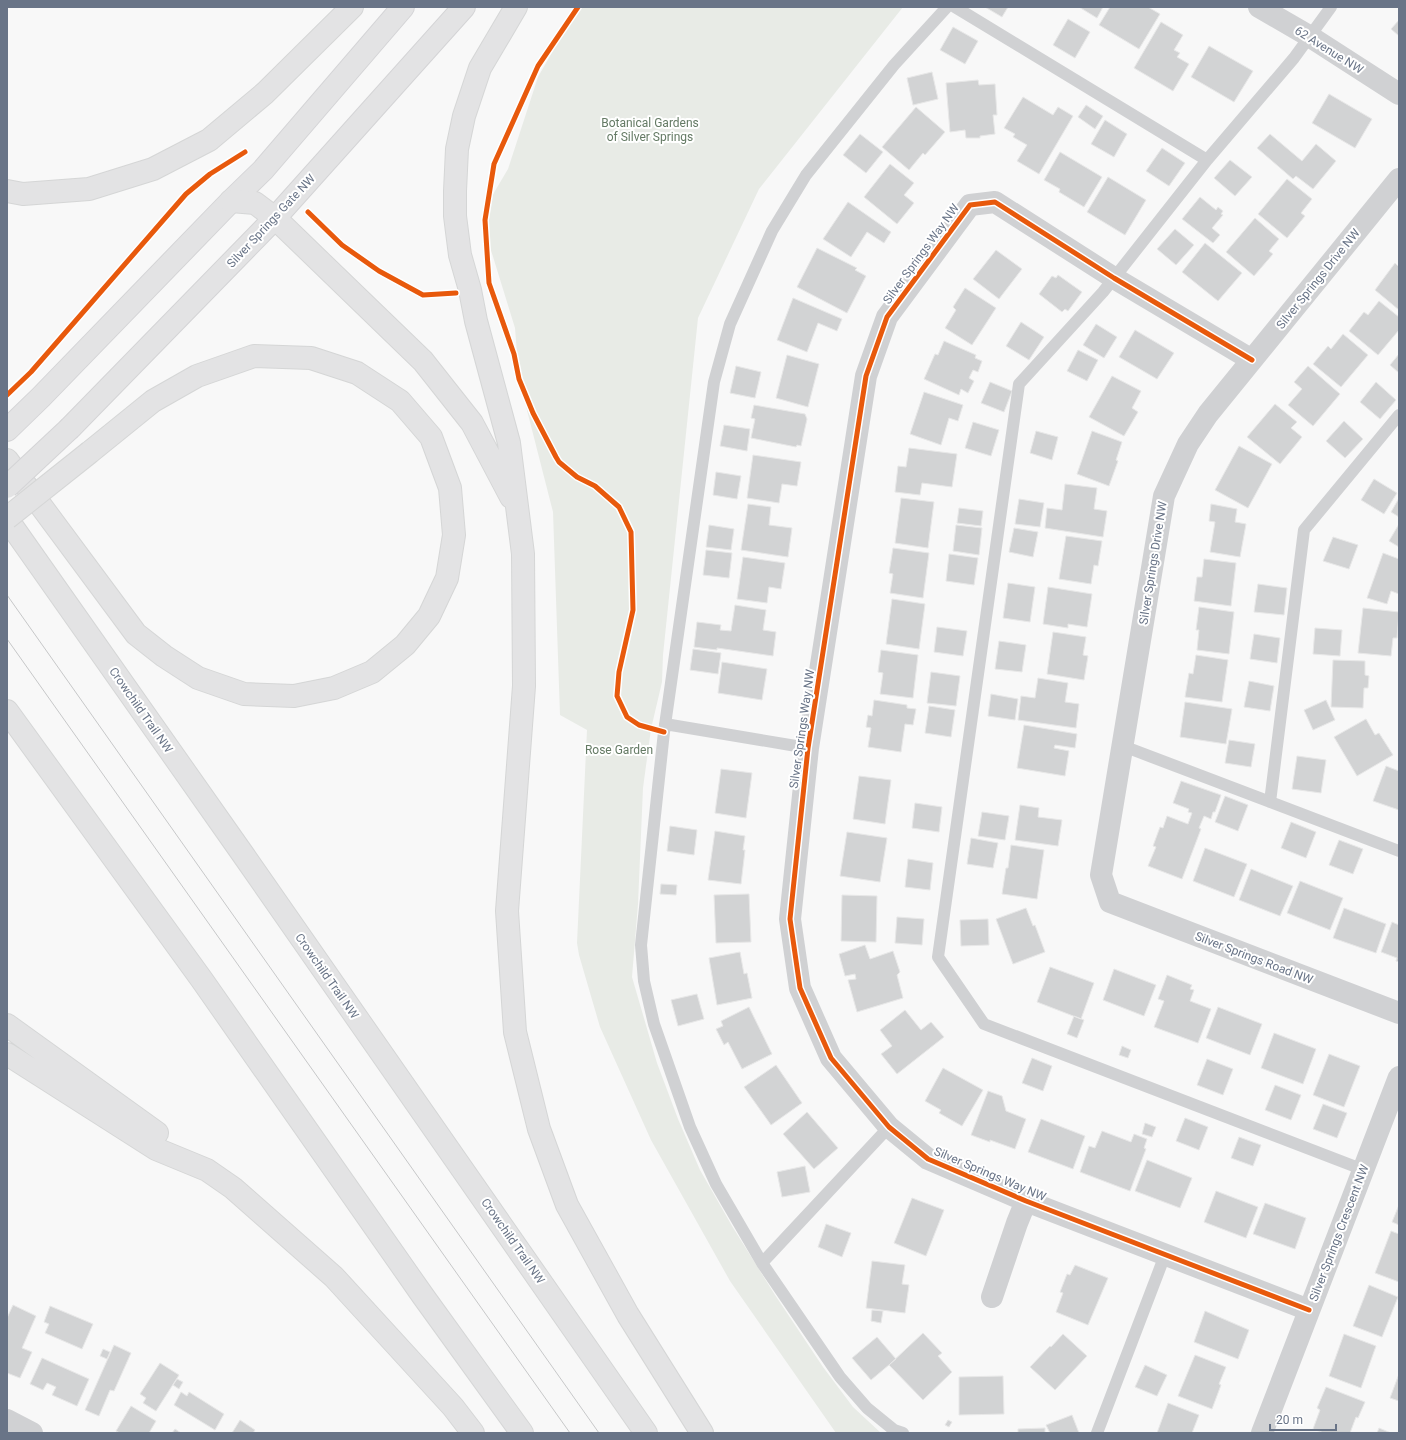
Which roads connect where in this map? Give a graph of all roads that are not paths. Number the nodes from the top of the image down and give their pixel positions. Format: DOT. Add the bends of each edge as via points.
graph roads {
  1 [pos="352,7"];
  2 [pos="403,7"];
  3 [pos="464,7"];
  4 [pos="516,7"];
  5 [pos="947,7"];
  6 [pos="955,7"];
  7 [pos="1259,7"];
  8 [pos="1331,7"];
  9 [pos="1309,36"];
  10 [pos="1399,94"];
  11 [pos="1208,160"];
  12 [pos="1399,179"];
  13 [pos="7,191"];
  14 [pos="231,200"];
  15 [pos="276,218"];
  16 [pos="1114,278"];
  17 [pos="1252,360"];
  18 [pos="1399,415"];
  19 [pos="7,430"];
  20 [pos="7,460"];
  21 [pos="7,487"];
  22 [pos="518,511"];
  23 [pos="7,519"];
  24 [pos="7,711"];
  25 [pos="665,724"];
  26 [pos="1122,746"];
  27 [pos="808,748"];
  28 [pos="1270,802"];
  29 [pos="1399,850"];
  30 [pos="1110,902"];
  31 [pos="1399,1013"];
  32 [pos="7,1025"];
  33 [pos="7,1054"];
  34 [pos="1399,1077"];
  35 [pos="890,1127"];
  36 [pos="207,1170"];
  37 [pos="1364,1170"];
  38 [pos="1026,1201"];
  39 [pos="1165,1255"];
  40 [pos="762,1263"];
  41 [pos="992,1297"];
  42 [pos="1310,1310"];
  43 [pos="7,1420"];
  44 [pos="32,1433"];
  45 [pos="473,1433"];
  46 [pos="522,1433"];
  47 [pos="646,1433"];
  48 [pos="702,1433"];
  49 [pos="903,1433"];
  50 [pos="1097,1433"];
  51 [pos="1262,1433"];
  1 -- 13 [label="main road" via="265,93 209,140 153,169 89,189 23,194"];
  2 -- 14 [label="main road" via="263,170"];
  3 -- 15 [label="main road, Silver Springs Gate NW"];
  4 -- 22 [label="main road" via="480,68 464,116 457,149 455,191 460,255 509,443"];
  5 -- 25 [label="lane" via="894,65 806,175 772,231 730,324 714,382"];
  6 -- 11 [label="lane"];
  7 -- 9 [label="street, 62 Avenue NW"];
  8 -- 9 [label="lane"];
  9 -- 10 [label="street, 62 Avenue NW"];
  9 -- 11 [label="lane" via="1294,58"];
  11 -- 16 [label="lane"];
  12 -- 17 [label="street, Silver Springs Drive NW"];
  14 -- 15 [label="main road" via="255,203"];
  14 -- 19 [label="main road"];
  15 -- 21 [label="main road, Silver Springs Gate NW, bridge" via="70,428"];
  15 -- 22 [label="main road" via="423,361 472,423"];
  16 -- 17 [label="street, Silver Springs Way NW"];
  16 -- 27 [label="street, Silver Springs Way NW" via="995,202 970,205 887,317 866,376"];
  16 -- 37 [label="lane" via="1019,384 938,957 984,1024"];
  17 -- 26 [label="street, Silver Springs Drive NW" via="1208,414 1188,444 1164,496"];
  18 -- 28 [label="lane" via="1304,530"];
  20 -- 23 [label="main road, bridge" via="136,634 198,678 244,694 294,696 334,688 372,672 405,645 429,616 447,578 454,535 450,488 431,437 400,402 357,373 311,358 254,356 196,376 153,401 90,452"];
  22 -- 48 [label="main road" via="523,554 524,686 507,911 515,1032 539,1130 567,1206 628,1315"];
  23 -- 47 [label="main road, Crowchild Trail NW"];
  24 -- 46 [label="main road" via="202,980"];
  25 -- 27 [label="lane"];
  25 -- 40 [label="lane" via="641,945 644,981 654,1024 690,1127 716,1184"];
  26 -- 28 [label="lane"];
  26 -- 30 [label="street, Silver Springs Drive NW" via="1101,875"];
  27 -- 35 [label="street, Silver Springs Way NW" via="790,920 800,988 831,1058"];
  28 -- 29 [label="lane"];
  30 -- 31 [label="street, Silver Springs Road NW"];
  32 -- 36 [label="main road"];
  33 -- 36 [label="main road" via="156,1149"];
  34 -- 37 [label="street, Silver Springs Crescent NW"];
  35 -- 38 [label="street, Silver Springs Way NW" via="928,1159"];
  35 -- 40 [label="lane"];
  36 -- 45 [label="main road" via="233,1188 334,1277 453,1407"];
  37 -- 42 [label="street, Silver Springs Crescent NW"];
  38 -- 39 [label="street, Silver Springs Way NW"];
  38 -- 41 [label="street"];
  39 -- 42 [label="street, Silver Springs Way NW"];
  39 -- 50 [label="lane"];
  40 -- 49 [label="lane" via="840,1377 867,1408 894,1430"];
  42 -- 51 [label="street, Silver Springs Crescent NW"];
  43 -- 44 [label="street"];
}
